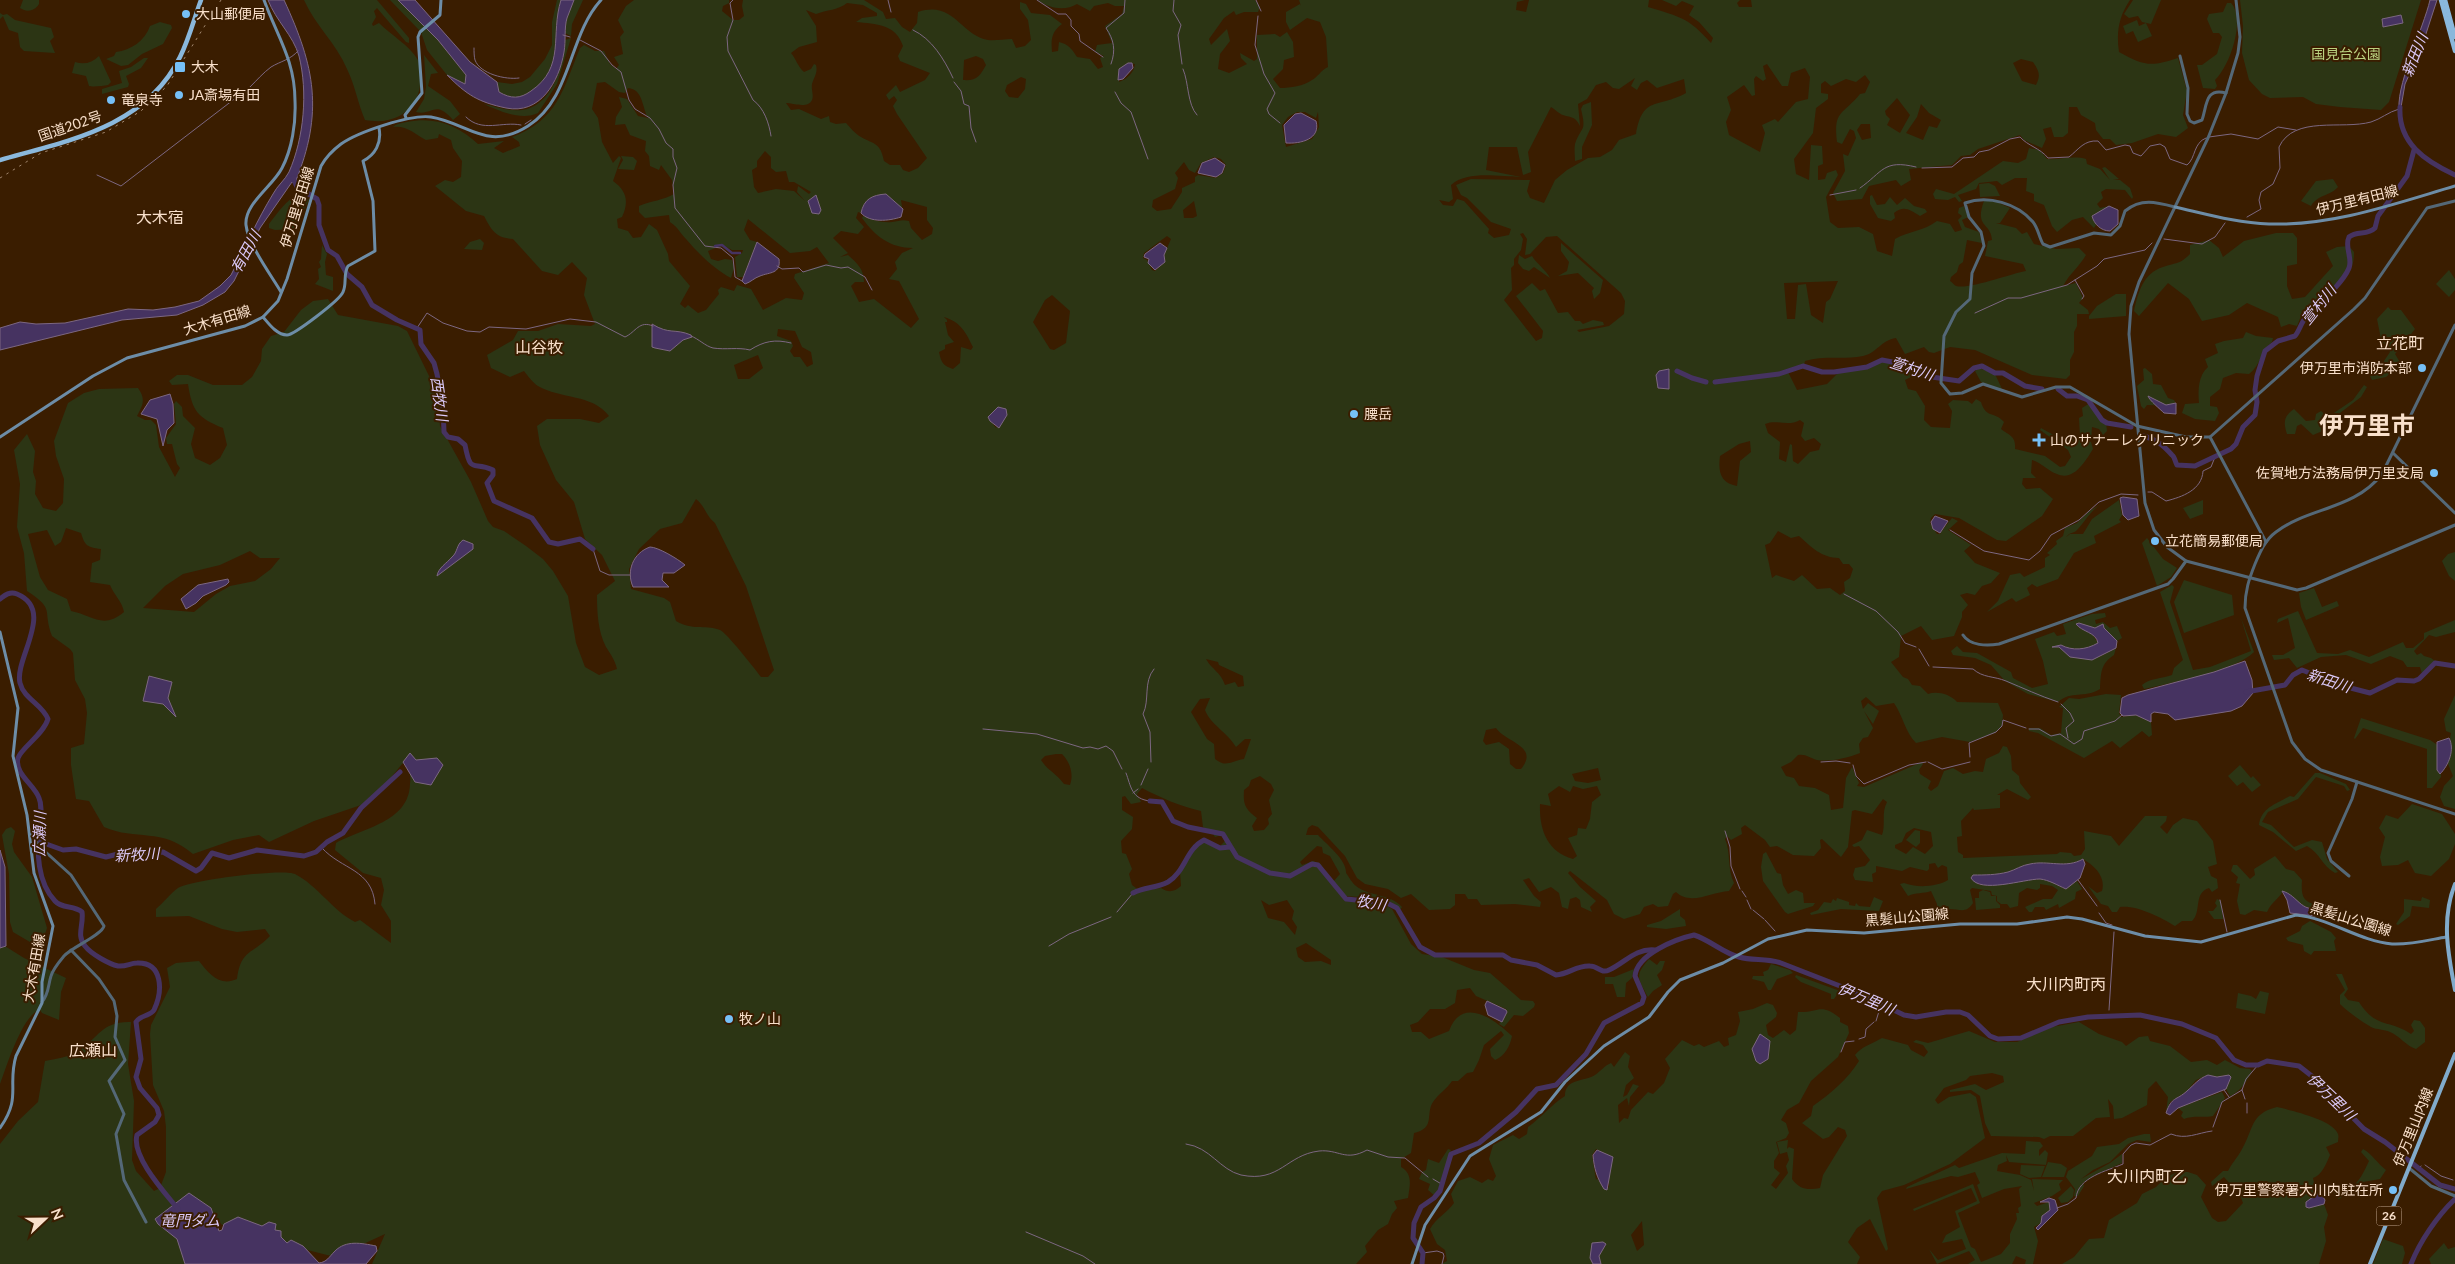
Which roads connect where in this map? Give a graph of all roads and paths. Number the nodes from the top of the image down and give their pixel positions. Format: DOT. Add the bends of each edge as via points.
graph roads {
  1 [pos="201,0"];
  2 [pos="264,0"];
  3 [pos="441,0"];
  4 [pos="601,0"];
  5 [pos="2236,0"];
  6 [pos="2441,0"];
  7 [pos="2445,0"];
  8 [pos="2455,36"];
  9 [pos="2455,51"];
  10 [pos="2180,56"];
  11 [pos="2226,93"];
  12 [pos="406,119"];
  13 [pos="379,128"];
  14 [pos="0,160"];
  15 [pos="2455,186"];
  16 [pos="2455,201"];
  17 [pos="2175,207"];
  18 [pos="281,292"];
  19 [pos="263,317"];
  20 [pos="2455,325"];
  21 [pos="2137,426"];
  22 [pos="0,437"];
  23 [pos="2210,437"];
  24 [pos="2393,453"];
  25 [pos="2455,513"];
  26 [pos="2455,525"];
  27 [pos="2266,542"];
  28 [pos="2186,561"];
  29 [pos="2249,578"];
  30 [pos="0,632"];
  31 [pos="1963,634"];
  32 [pos="2357,782"];
  33 [pos="2455,814"];
  34 [pos="30,832"];
  35 [pos="2349,876"];
  36 [pos="2455,884"];
  37 [pos="2446,937"];
  38 [pos="71,950"];
  39 [pos="2455,990"];
  40 [pos="42,1003"];
  41 [pos="2455,1054"];
  42 [pos="0,1128"];
  43 [pos="2409,1168"];
  44 [pos="2455,1196"];
  45 [pos="146,1222"];
  46 [pos="1412,1264"];
  47 [pos="2370,1264"];
  1 -- 14 [label="highway, 国道202号" via="174,67 138,108 96,132"];
  2 -- 18 [label="main road" via="290,62 295,113 288,155 271,186 248,213 246,226"];
  3 -- 12 [label="main road" via="440,15 418,37 422,93 405,115"];
  4 -- 12 [label="main road, 伊万里有田線" via="586,20 557,93 541,116 529,126 509,135 485,136 438,118"];
  5 -- 11 [label="street" via="2240,38"];
  6 -- 9 [label="highway"];
  7 -- 8 [label="highway"];
  10 -- 11 [label="street" via="2188,88 2187,114 2190,121 2202,120 2211,94"];
  11 -- 17 [label="street"];
  12 -- 13 [label="main road, 伊万里有田線"];
  13 -- 18 [label="main road, 伊万里有田線" via="332,151 321,166"];
  13 -- 19 [label="main road" via="380,138 374,153 363,161 374,201 375,251 346,268 341,295 323,313 308,320 298,332 279,334"];
  15 -- 17 [label="main road, 伊万里有田線" via="2333,220 2299,224 2267,224"];
  16 -- 23 [label="street" via="2427,208 2354,310"];
  17 -- 21 [label="street" via="2131,306 2129,334"];
  17 -- 21 [label="street" via="2148,201 2139,203 2125,211 2120,226 2111,235 2094,233 2050,247 2043,244 2030,219 2008,205 1986,199 1965,203 1984,246 1972,273 1970,299 1956,312 1946,329 1941,378 1946,391 1956,394 1982,384 2022,397 2056,387 2070,387"];
  18 -- 19 [label="main road, 大木有田線" via="272,309"];
  19 -- 22 [label="main road, 大木有田線" via="245,326 127,358 93,376"];
  20 -- 24 [label="street"];
  21 -- 23 [label="street" via="2186,437"];
  21 -- 28 [label="street" via="2145,503 2150,521 2160,539"];
  23 -- 27 [label="street"];
  24 -- 25 [label="street"];
  24 -- 27 [label="street" via="2382,474 2366,490 2286,526"];
  26 -- 29 [label="street" via="2306,588 2297,590"];
  27 -- 29 [label="street"];
  28 -- 29 [label="street"];
  28 -- 31 [label="street" via="2168,584 1999,644 1975,644"];
  29 -- 32 [label="street" via="2245,597 2246,618 2292,742 2301,755 2321,770"];
  30 -- 34 [label="main road, 大木有田線" via="17,699 13,756"];
  32 -- 33 [label="street"];
  32 -- 35 [label="street" via="2328,853 2331,861"];
  34 -- 38 [label="street" via="39,846 71,875 104,926 102,931"];
  34 -- 40 [label="main road, 大木有田線" via="34,873 53,926 42,982"];
  36 -- 37 [label="main road" via="2447,912"];
  37 -- 39 [label="main road"];
  37 -- 46 [label="main road, 黒髪山公園線" via="2404,944 2388,943 2296,915 2213,940 2193,942 2146,936 2067,917 2017,924 1960,924 1864,933 1807,930 1768,939 1742,954 1680,980 1649,1017 1604,1046 1565,1082 1541,1112 1475,1152 1465,1162 1425,1225"];
  38 -- 40 [label="street" via="51,974"];
  38 -- 45 [label="street" via="104,984 116,1008 115,1037 125,1060 109,1081 124,1114 118,1126 124,1180"];
  40 -- 42 [label="main road, 大木有田線" via="16,1056 12,1108"];
  41 -- 43 [label="main road, 伊万里山内線 / 26"];
  43 -- 44 [label="street" via="2430,1186"];
  43 -- 47 [label="main road, 伊万里山内線 / 26"];
}
